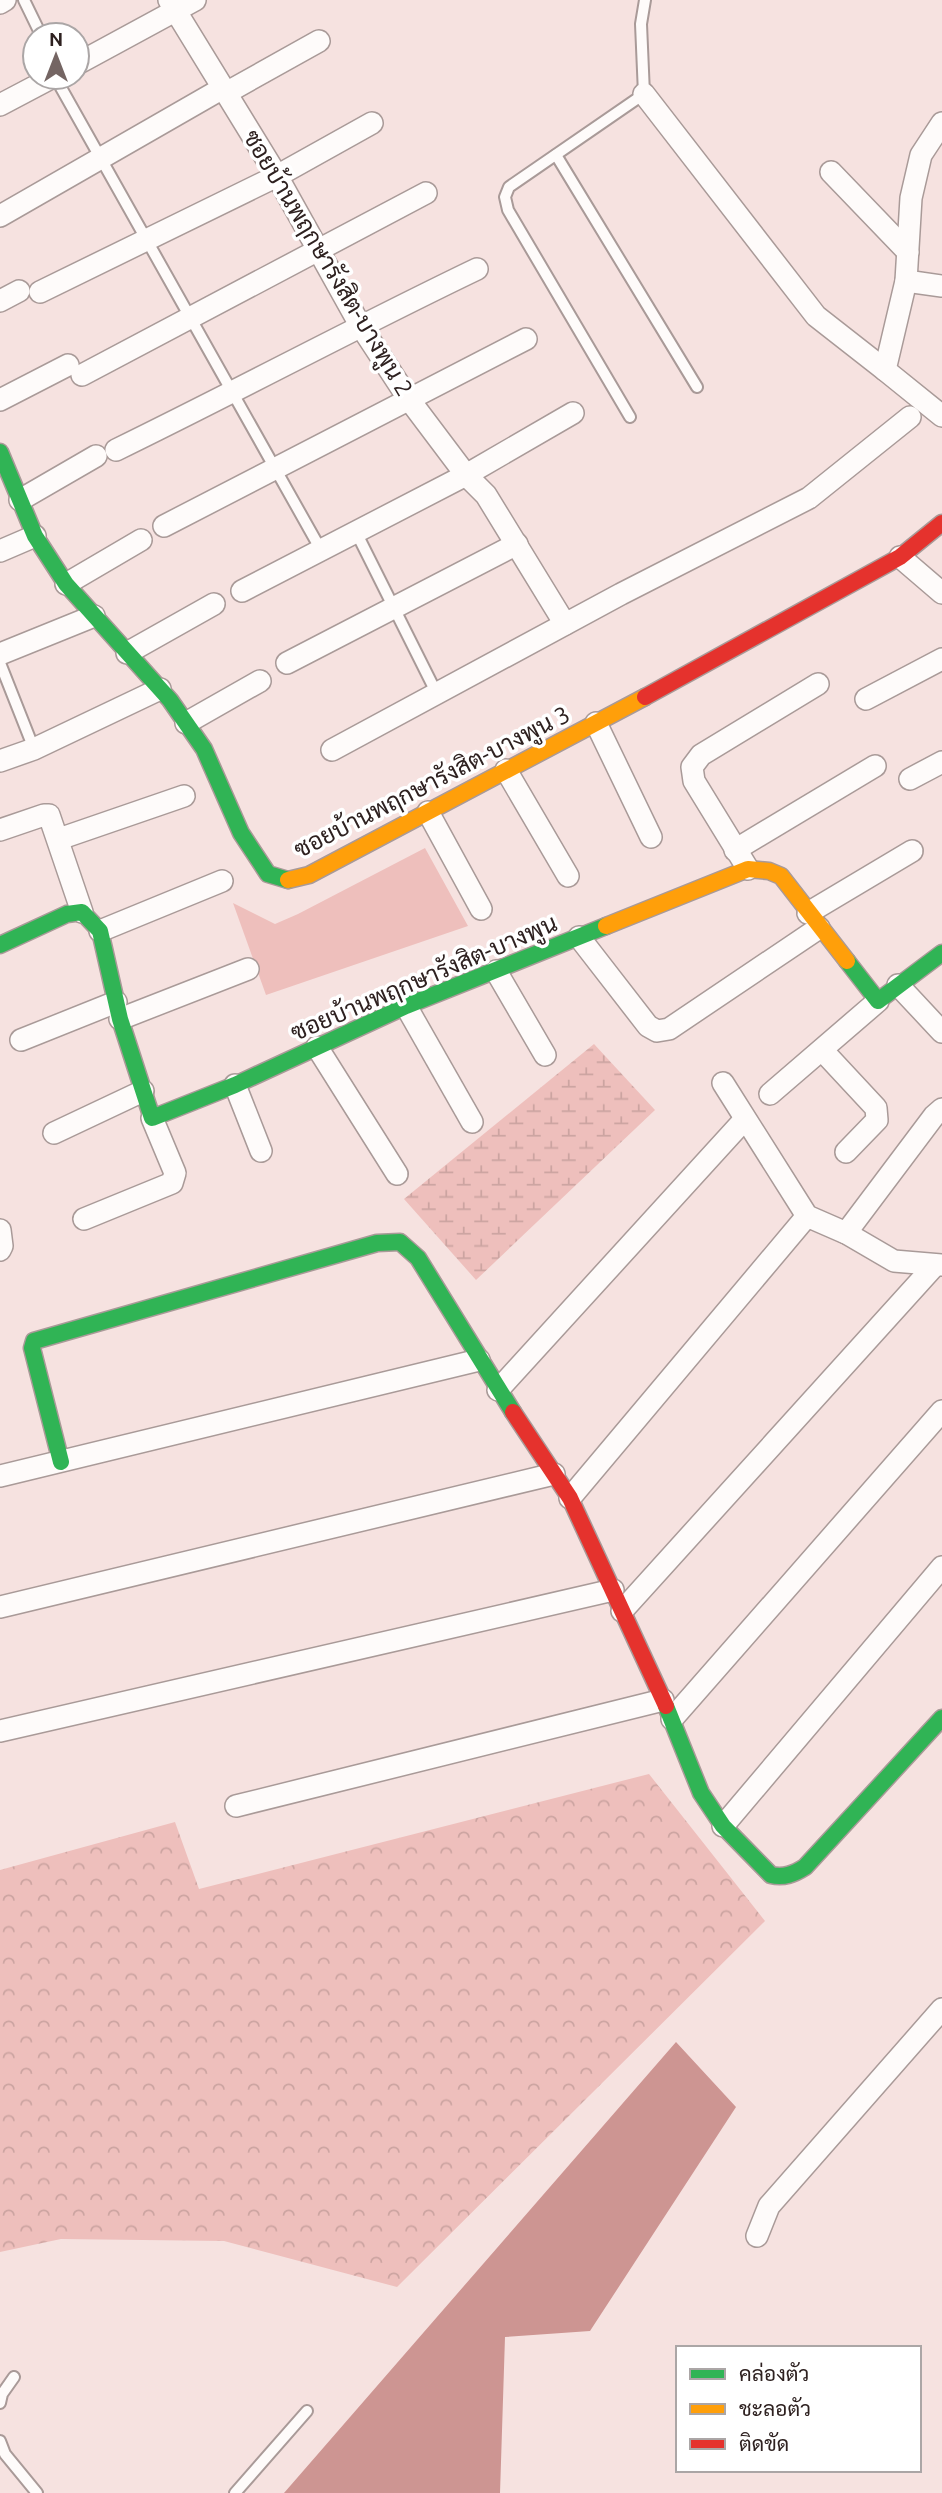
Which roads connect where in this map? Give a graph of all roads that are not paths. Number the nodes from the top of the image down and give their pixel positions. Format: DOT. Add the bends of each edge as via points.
graph roads {
  1 [pos="5,0"];
  2 [pos="23,0"];
  3 [pos="195,0"];
  4 [pos="645,0"];
  5 [pos="0,3"];
  6 [pos="173,6"];
  7 [pos="34,21"];
  8 [pos="319,41"];
  9 [pos="91,56"];
  10 [pos="225,90"];
  11 [pos="27,91"];
  12 [pos="62,91"];
  13 [pos="644,94"];
  14 [pos="0,105"];
  15 [pos="372,123"];
  16 [pos="942,123"];
  17 [pos="556,155"];
  18 [pos="101,158"];
  19 [pos="831,172"];
  20 [pos="277,176"];
  21 [pos="426,193"];
  22 [pos="0,216"];
  23 [pos="147,240"];
  24 [pos="318,250"];
  25 [pos="908,252"];
  26 [pos="477,269"];
  27 [pos="924,283"];
  28 [pos="20,295"];
  29 [pos="190,317"];
  30 [pos="360,325"];
  31 [pos="526,339"];
  32 [pos="885,370"];
  33 [pos="696,387"];
  34 [pos="233,393"];
  35 [pos="408,398"];
  36 [pos="0,400"];
  37 [pos="573,413"];
  38 [pos="942,416"];
  39 [pos="630,417"];
  40 [pos="909,417"];
  41 [pos="1,460"];
  42 [pos="275,470"];
  43 [pos="466,475"];
  44 [pos="20,500"];
  45 [pos="942,523"];
  46 [pos="164,526"];
  47 [pos="356,532"];
  48 [pos="35,536"];
  49 [pos="141,540"];
  50 [pos="517,544"];
  51 [pos="321,550"];
  52 [pos="0,551"];
  53 [pos="900,557"];
  54 [pos="66,584"];
  55 [pos="242,591"];
  56 [pos="942,593"];
  57 [pos="214,604"];
  58 [pos="394,608"];
  59 [pos="94,616"];
  60 [pos="565,624"];
  61 [pos="127,653"];
  62 [pos="0,654"];
  63 [pos="942,659"];
  64 [pos="0,663"];
  65 [pos="287,663"];
  66 [pos="260,681"];
  67 [pos="817,684"];
  68 [pos="160,689"];
  69 [pos="437,694"];
  70 [pos="866,699"];
  71 [pos="186,723"];
  72 [pos="596,723"];
  73 [pos="34,749"];
  74 [pos="332,750"];
  75 [pos="0,761"];
  76 [pos="942,762"];
  77 [pos="875,766"];
  78 [pos="506,770"];
  79 [pos="910,779"];
  80 [pos="184,796"];
  81 [pos="428,812"];
  82 [pos="0,830"];
  83 [pos="651,837"];
  84 [pos="59,839"];
  85 [pos="735,849"];
  86 [pos="912,851"];
  87 [pos="748,869"];
  88 [pos="568,876"];
  89 [pos="222,881"];
  90 [pos="481,909"];
  91 [pos="82,912"];
  92 [pos="814,921"];
  93 [pos="100,932"];
  94 [pos="579,937"];
  95 [pos="0,945"];
  96 [pos="942,953"];
  97 [pos="248,969"];
  98 [pos="496,971"];
  99 [pos="898,985"];
  100 [pos="877,1001"];
  101 [pos="406,1006"];
  102 [pos="118,1010"];
  103 [pos="942,1032"];
  104 [pos="21,1040"];
  105 [pos="317,1047"];
  106 [pos="822,1050"];
  107 [pos="545,1055"];
  108 [pos="723,1083"];
  109 [pos="235,1085"];
  110 [pos="143,1091"];
  111 [pos="770,1094"];
  112 [pos="942,1109"];
  113 [pos="152,1118"];
  114 [pos="746,1119"];
  115 [pos="472,1122"];
  116 [pos="54,1133"];
  117 [pos="261,1150"];
  118 [pos="846,1152"];
  119 [pos="397,1174"];
  120 [pos="807,1216"];
  121 [pos="84,1219"];
  122 [pos="0,1230"];
  123 [pos="846,1233"];
  124 [pos="0,1250"];
  125 [pos="939,1265"];
  126 [pos="479,1360"];
  127 [pos="498,1390"];
  128 [pos="942,1411"];
  129 [pos="61,1462"];
  130 [pos="554,1474"];
  131 [pos="0,1476"];
  132 [pos="570,1498"];
  133 [pos="942,1567"];
  134 [pos="612,1590"];
  135 [pos="0,1607"];
  136 [pos="622,1611"];
  137 [pos="667,1709"];
  138 [pos="942,1718"];
  139 [pos="0,1731"];
  140 [pos="236,1806"];
  141 [pos="723,1826"];
  142 [pos="942,2009"];
  143 [pos="757,2236"];
  144 [pos="14,2377"];
  145 [pos="1,2396"];
  146 [pos="307,2411"];
  147 [pos="0,2441"];
  148 [pos="37,2493"];
  149 [pos="235,2493"];
  1 -- 5 [label="street"];
  2 -- 7 [label="lane"];
  3 -- 6 [label="street"];
  4 -- 13 [label="lane" via="641,24"];
  6 -- 9 [label="street"];
  6 -- 10 [label="street, ซอยบ้านพฤกษารังสิต-บางพูน 2"];
  8 -- 10 [label="street"];
  10 -- 18 [label="street"];
  10 -- 20 [label="street, ซอยบ้านพฤกษารังสิต-บางพูน 2"];
  11 -- 14 [label="street"];
  12 -- 18 [label="lane"];
  13 -- 17 [label="lane"];
  13 -- 32 [label="street" via="816,316"];
  15 -- 20 [label="street"];
  16 -- 25 [label="street" via="921,155 911,198"];
  17 -- 33 [label="lane"];
  17 -- 39 [label="lane" via="509,187 505,197 508,210"];
  18 -- 22 [label="street"];
  18 -- 23 [label="lane"];
  19 -- 25 [label="street"];
  20 -- 23 [label="street"];
  20 -- 24 [label="street, ซอยบ้านพฤกษารังสิต-บางพูน 2"];
  21 -- 24 [label="street"];
  23 -- 28 [label="street"];
  23 -- 29 [label="lane"];
  24 -- 29 [label="street"];
  24 -- 30 [label="street, ซอยบ้านพฤกษารังสิต-บางพูน 2"];
  25 -- 27 [label="street"];
  26 -- 30 [label="street"];
  27 -- 32 [label="street"];
  29 -- 34 [label="lane"];
  29 -- 36 [label="street"];
  30 -- 34 [label="street"];
  30 -- 35 [label="street, ซอยบ้านพฤกษารังสิต-บางพูน 2"];
  31 -- 35 [label="street"];
  32 -- 38 [label="street"];
  34 -- 42 [label="lane"];
  34 -- 44 [label="street"];
  35 -- 42 [label="street"];
  35 -- 43 [label="street, ซอยบ้านพฤกษารังสิต-บางพูน 2"];
  37 -- 43 [label="street"];
  40 -- 60 [label="street" via="809,498"];
  41 -- 44 [label="street, ซอยบ้านพฤกษารังสิต-บางพูน 3"];
  42 -- 46 [label="street"];
  42 -- 51 [label="lane"];
  43 -- 47 [label="street"];
  43 -- 50 [label="street, ซอยบ้านพฤกษารังสิต-บางพูน 2" via="486,495"];
  44 -- 48 [label="street, ซอยบ้านพฤกษารังสิต-บางพูน 3"];
  45 -- 53 [label="street, ซอยบ้านพฤกษารังสิต-บางพูน 3"];
  47 -- 51 [label="street"];
  47 -- 58 [label="lane"];
  48 -- 52 [label="street"];
  48 -- 54 [label="street, ซอยบ้านพฤกษารังสิต-บางพูน 3"];
  49 -- 54 [label="street"];
  50 -- 58 [label="street"];
  50 -- 60 [label="street, ซอยบ้านพฤกษารังสิต-บางพูน 2"];
  51 -- 55 [label="street"];
  53 -- 56 [label="street"];
  53 -- 72 [label="street, ซอยบ้านพฤกษารังสิต-บางพูน 3"];
  54 -- 59 [label="street, ซอยบ้านพฤกษารังสิต-บางพูน 3"];
  57 -- 61 [label="street"];
  58 -- 65 [label="street"];
  58 -- 69 [label="lane"];
  59 -- 61 [label="street, ซอยบ้านพฤกษารังสิต-บางพูน 3"];
  59 -- 62 [label="street"];
  60 -- 69 [label="street"];
  61 -- 68 [label="street, ซอยบ้านพฤกษารังสิต-บางพูน 3"];
  63 -- 70 [label="street"];
  64 -- 73 [label="lane"];
  66 -- 71 [label="street"];
  67 -- 85 [label="street" via="701,755 692,767 694,781"];
  68 -- 71 [label="street, ซอยบ้านพฤกษารังสิต-บางพูน 3"];
  68 -- 73 [label="street"];
  69 -- 74 [label="street"];
  71 -- 81 [label="street, ซอยบ้านพฤกษารังสิต-บางพูน 3" via="204,749 241,834 268,874 287,880 309,875"];
  72 -- 78 [label="street, ซอยบ้านพฤกษารังสิต-บางพูน 3"];
  72 -- 83 [label="street"];
  73 -- 75 [label="street"];
  76 -- 79 [label="street"];
  77 -- 85 [label="street"];
  78 -- 81 [label="street, ซอยบ้านพฤกษารังสิต-บางพูน 3"];
  78 -- 88 [label="street"];
  80 -- 84 [label="street"];
  81 -- 90 [label="street"];
  82 -- 84 [label="street" via="49,815"];
  84 -- 91 [label="street"];
  85 -- 87 [label="street"];
  86 -- 92 [label="street"];
  87 -- 92 [label="street" via="781,876"];
  87 -- 94 [label="street, ซอยบ้านพฤกษารังสิต-บางพูน"];
  89 -- 93 [label="street"];
  91 -- 93 [label="street"];
  91 -- 95 [label="street" via="66,914"];
  92 -- 94 [label="street" via="670,1029 657,1031 648,1026"];
  92 -- 100 [label="street"];
  93 -- 102 [label="street"];
  94 -- 98 [label="street, ซอยบ้านพฤกษารังสิต-บางพูน"];
  96 -- 99 [label="street"];
  97 -- 102 [label="street"];
  98 -- 101 [label="street, ซอยบ้านพฤกษารังสิต-บางพูน"];
  98 -- 107 [label="street"];
  99 -- 100 [label="street"];
  99 -- 103 [label="street"];
  100 -- 106 [label="street"];
  101 -- 105 [label="street, ซอยบ้านพฤกษารังสิต-บางพูน"];
  101 -- 115 [label="street"];
  102 -- 104 [label="street"];
  102 -- 110 [label="street"];
  105 -- 109 [label="street, ซอยบ้านพฤกษารังสิต-บางพูน"];
  105 -- 119 [label="street"];
  106 -- 111 [label="street"];
  106 -- 118 [label="street" via="878,1113 877,1120"];
  108 -- 114 [label="street"];
  109 -- 113 [label="street, ซอยบ้านพฤกษารังสิต-บางพูน"];
  109 -- 117 [label="street"];
  110 -- 113 [label="street"];
  110 -- 116 [label="street"];
  112 -- 123 [label="street"];
  113 -- 121 [label="street" via="175,1173 172,1183"];
  114 -- 120 [label="street"];
  114 -- 127 [label="street"];
  120 -- 123 [label="street"];
  120 -- 132 [label="street"];
  122 -- 124 [label="street"];
  123 -- 125 [label="street" via="894,1261"];
  125 -- 136 [label="street"];
  126 -- 127 [label="street"];
  126 -- 129 [label="street"];
  126 -- 129 [label="street" via="418,1258 400,1242 377,1243 38,1338 32,1348"];
  127 -- 130 [label="street"];
  128 -- 137 [label="street"];
  129 -- 131 [label="street"];
  130 -- 132 [label="street"];
  130 -- 135 [label="street"];
  132 -- 134 [label="street"];
  133 -- 141 [label="street"];
  134 -- 136 [label="street"];
  134 -- 139 [label="street"];
  136 -- 137 [label="street"];
  137 -- 140 [label="street"];
  137 -- 141 [label="street" via="701,1793"];
  138 -- 141 [label="street" via="805,1867 791,1875 771,1875"];
  142 -- 143 [label="street" via="769,2206"];
  144 -- 145 [label="lane"];
  146 -- 149 [label="lane"];
  147 -- 148 [label="lane"];
}
